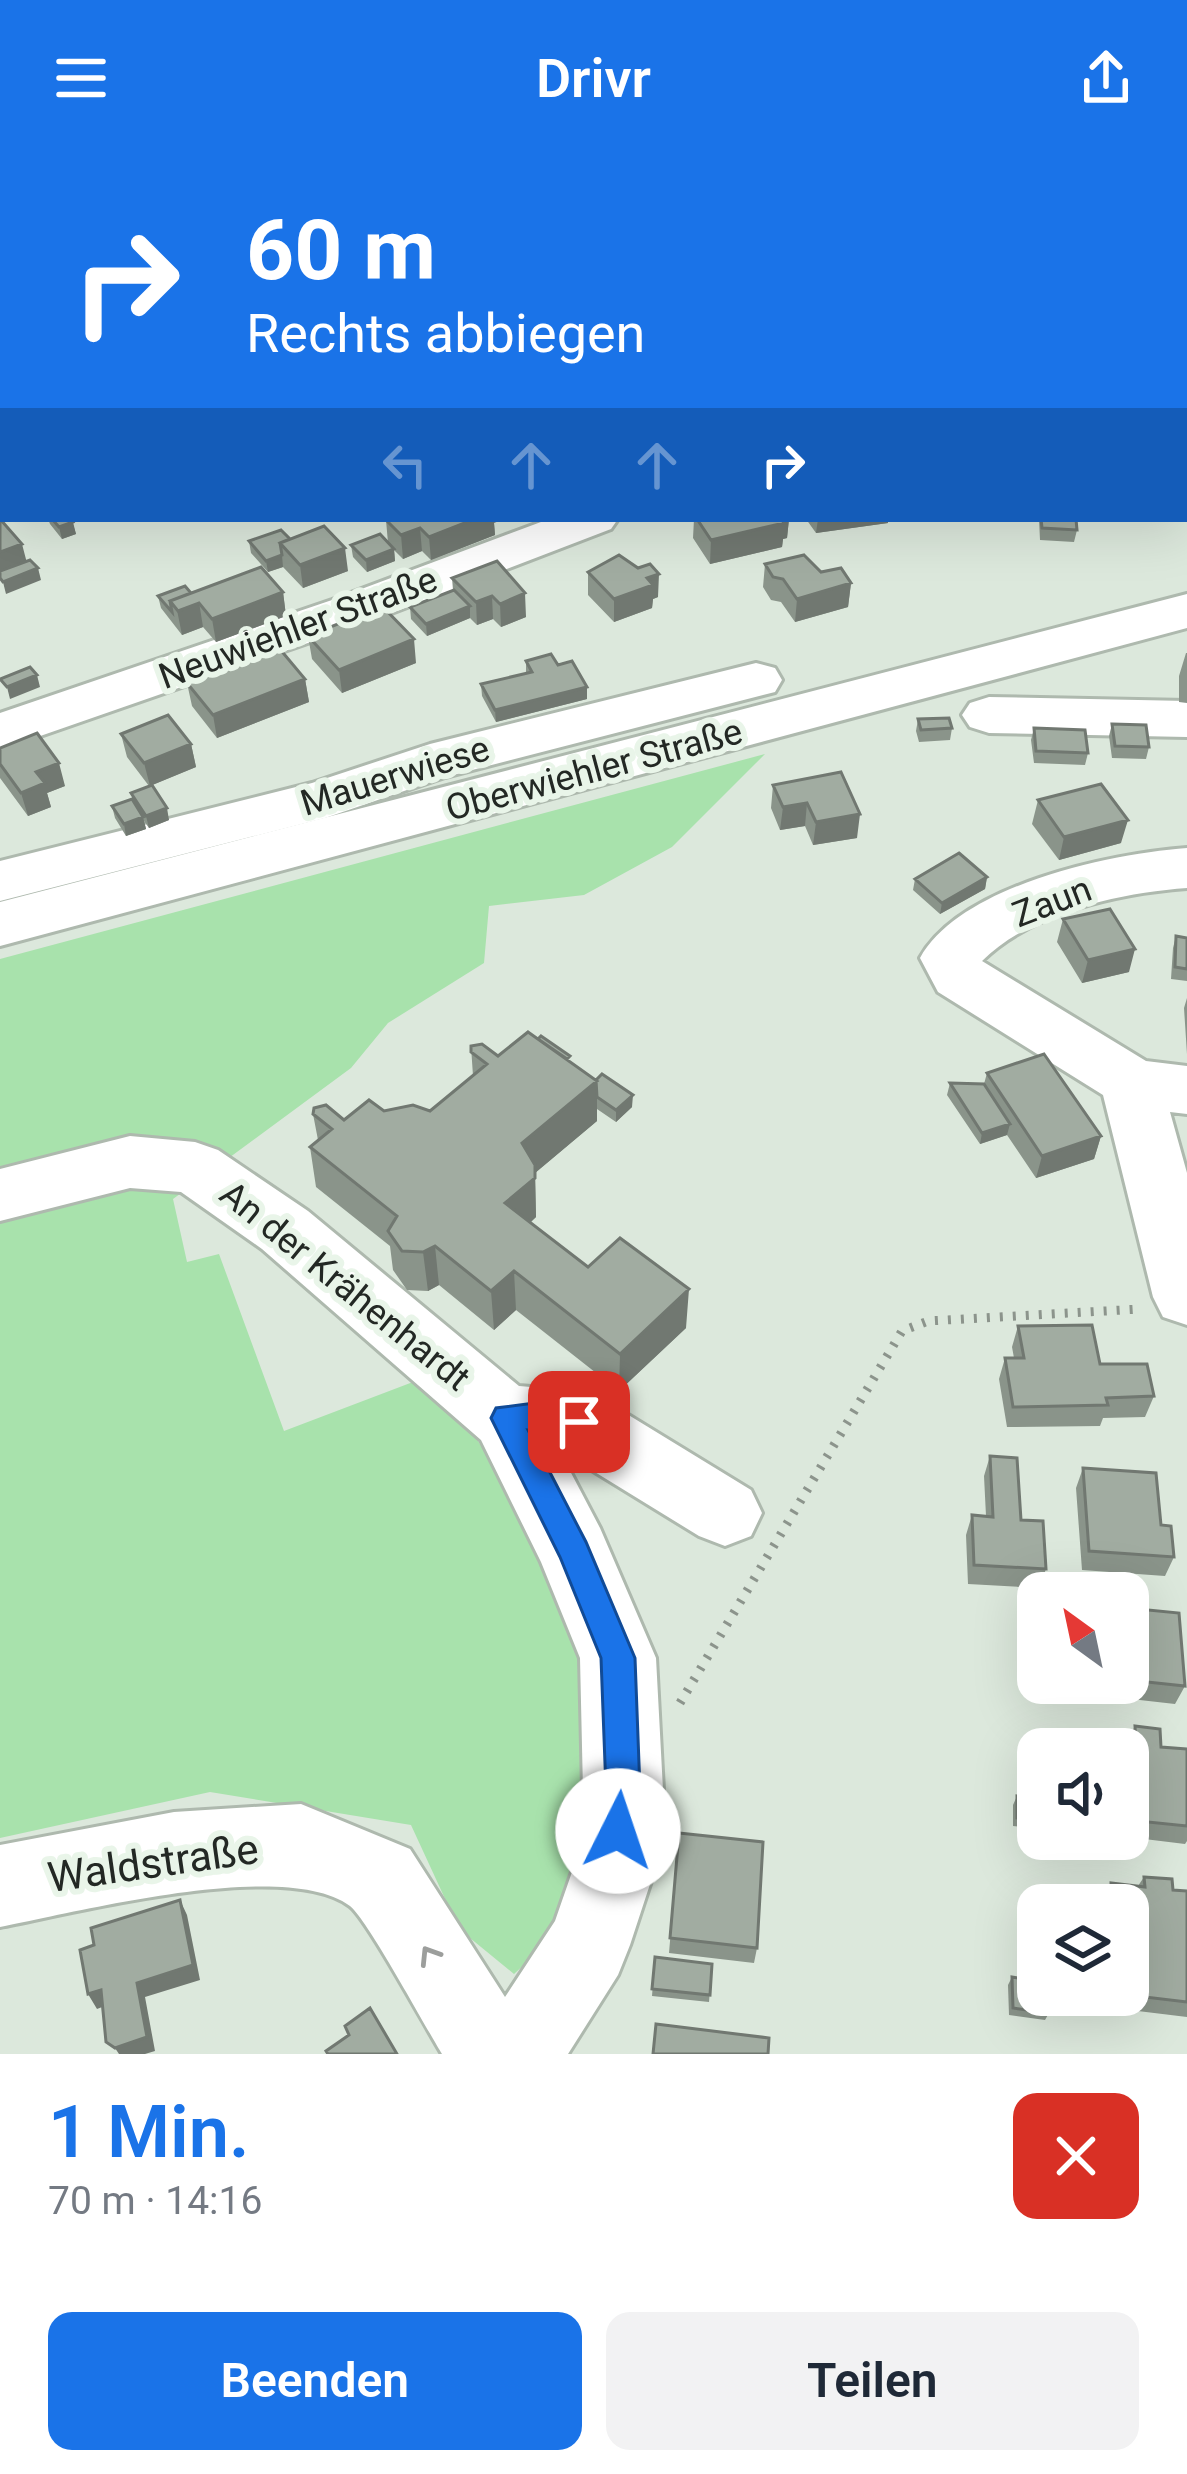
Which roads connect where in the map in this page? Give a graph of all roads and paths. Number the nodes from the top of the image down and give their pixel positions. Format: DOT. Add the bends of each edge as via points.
graph roads {
  1 [pos="585,522"];
  2 [pos="1187,611"];
  3 [pos="756,680"];
  4 [pos="989,715"];
  5 [pos="1187,719"];
  6 [pos="0,732"];
  7 [pos="0,828"];
  8 [pos="1187,868"];
  9 [pos="17,876"];
  10 [pos="0,925"];
  11 [pos="1159,1087"];
  12 [pos="0,1196"];
  13 [pos="1168,1303"];
  14 [pos="506,1418"];
  15 [pos="724,1513"];
  16 [pos="676,1709"];
  17 [pos="0,1886"];
  18 [pos="491,2054"];
  19 [pos="518,2054"];
  1 -- 6 [label="street, Neuwiehler Straße"];
  2 -- 10 [label="main road, Oberwiehler Straße"];
  3 -- 9 [label="street, Mauerwiese"];
  4 -- 5 [label="street"];
  7 -- 9 [label="street, Mauerwiese"];
  8 -- 11 [label="street, Zaun" via="1096,883 1010,916 950,958 959,976"];
  11 -- 13 [label="street"];
  12 -- 14 [label="street, An der Krähenhardt" via="130,1162 195,1168 237,1193"];
  13 -- 16 [label="path" via="928,1321 902,1331"];
  14 -- 15 [label="street" via="579,1422"];
  14 -- 19 [label="street, An der Krähenhardt" via="618,1658 623,1790 613,1871 588,1945"];
  18 -- 17 [label="street, Waldstraße, one-way" via="381,1878 301,1845 174,1853"];
}
